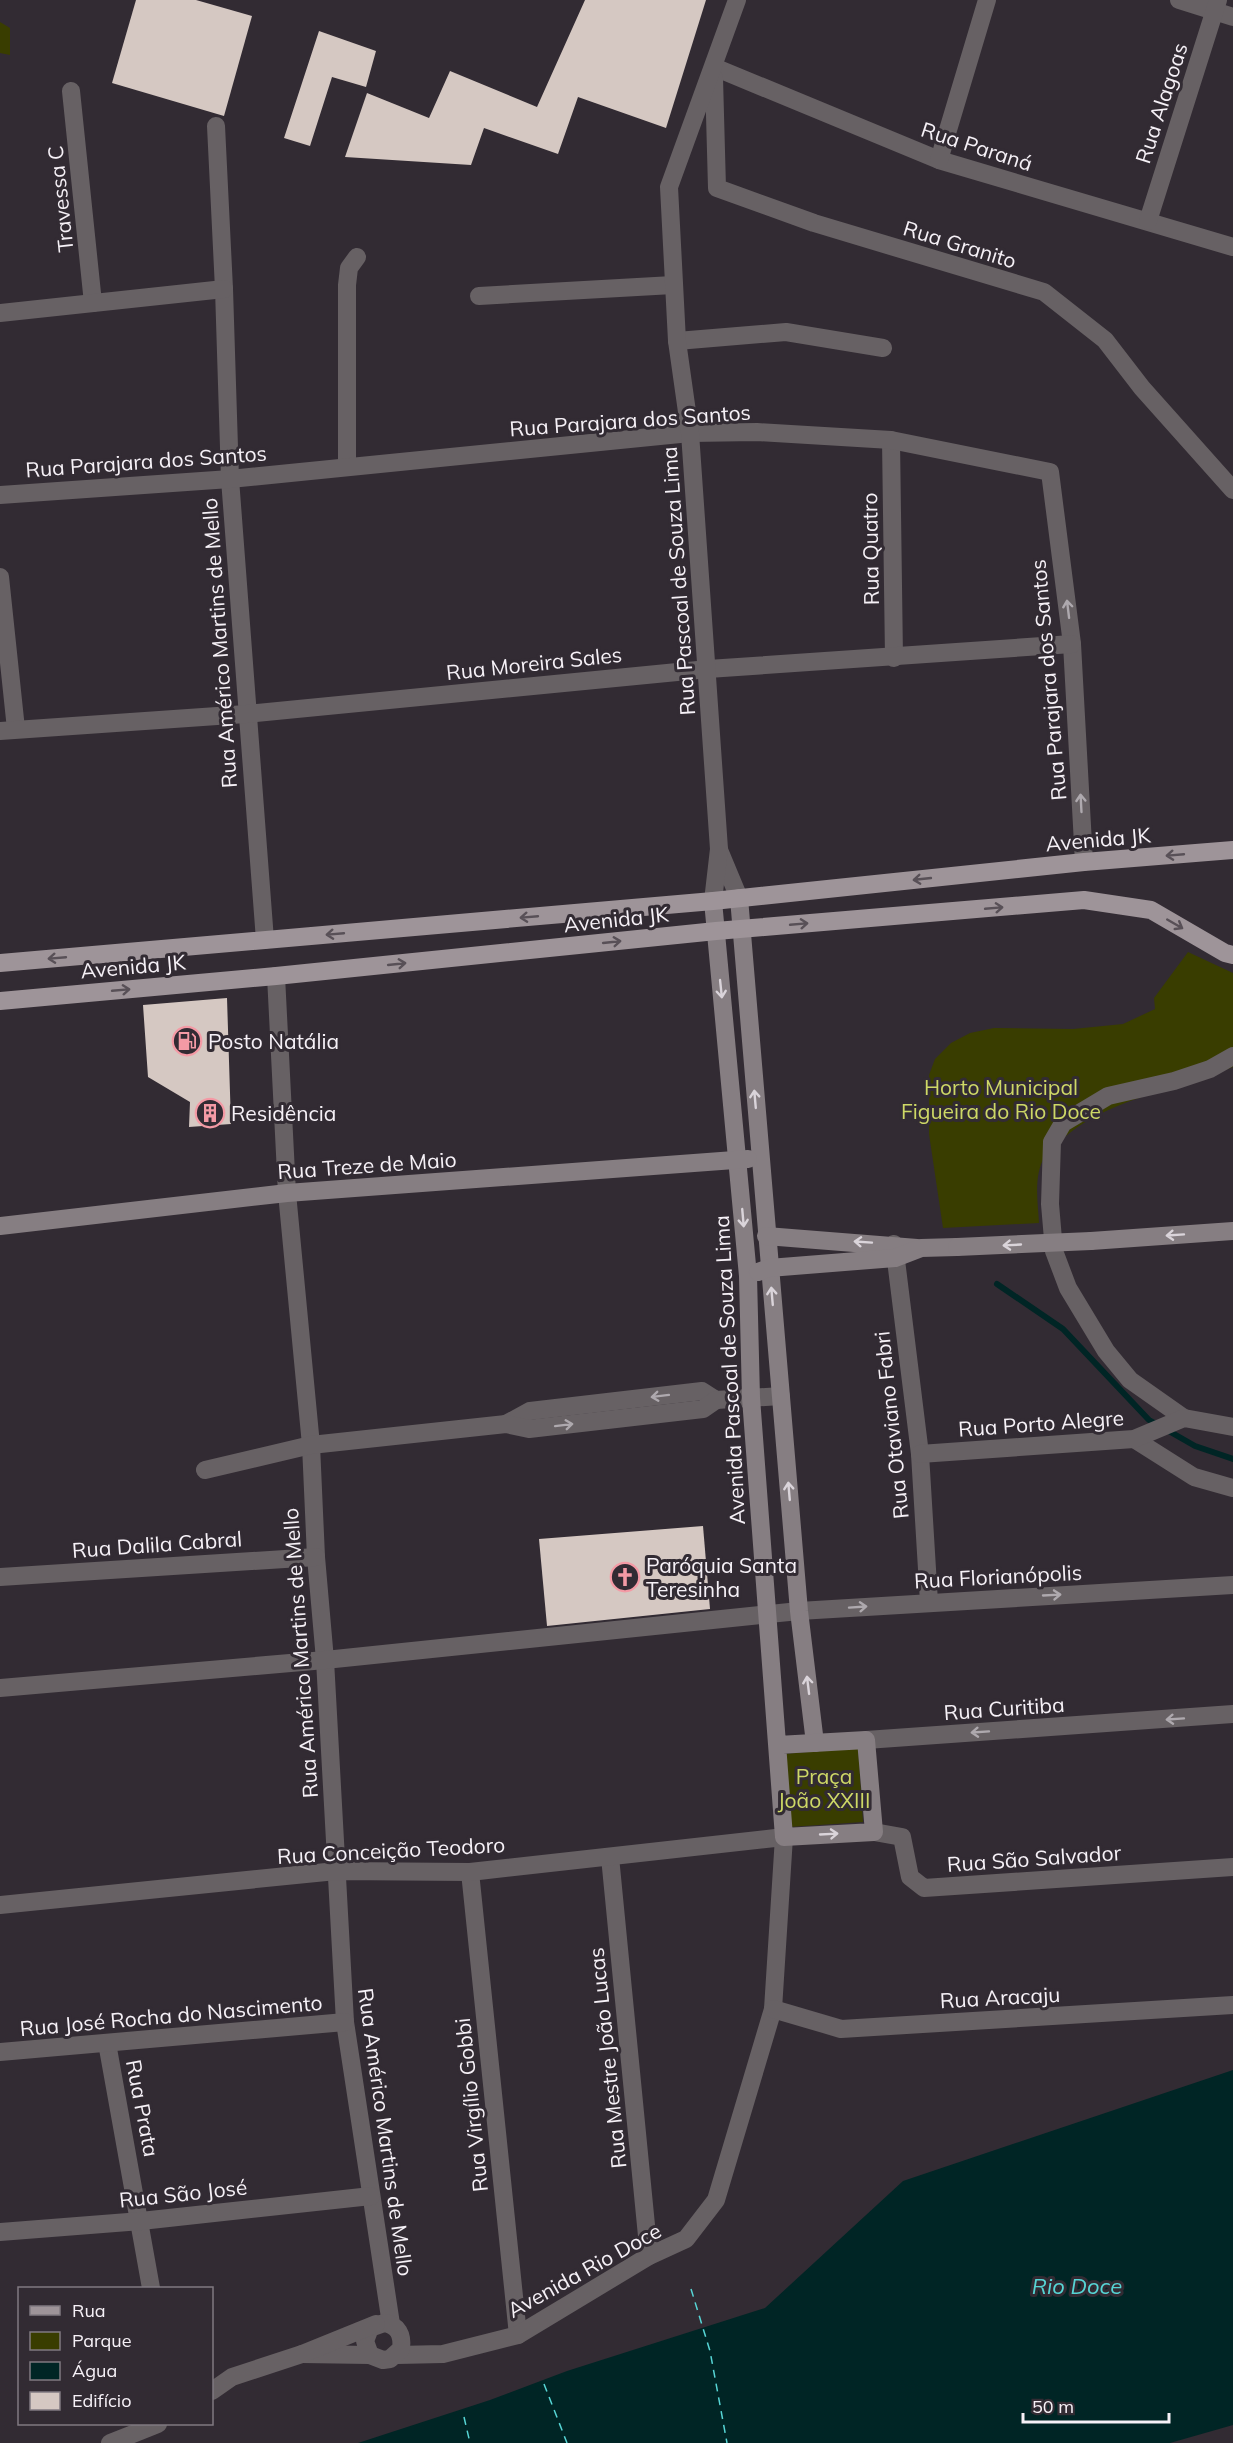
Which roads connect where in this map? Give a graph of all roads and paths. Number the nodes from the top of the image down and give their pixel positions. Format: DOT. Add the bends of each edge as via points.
graph roads {
  1 [pos="738,0"];
  2 [pos="987,0"];
  3 [pos="1179,0"];
  4 [pos="1216,5"];
  5 [pos="1233,17"];
  6 [pos="714,68"];
  7 [pos="71,91"];
  8 [pos="216,126"];
  9 [pos="939,160"];
  10 [pos="1148,220"];
  11 [pos="1233,247"];
  12 [pos="357,257"];
  13 [pos="673,285"];
  14 [pos="225,289"];
  15 [pos="479,296"];
  16 [pos="93,303"];
  17 [pos="0,313"];
  18 [pos="677,341"];
  19 [pos="883,348"];
  20 [pos="690,434"];
  21 [pos="891,440"];
  22 [pos="347,467"];
  23 [pos="230,479"];
  24 [pos="1233,490"];
  25 [pos="0,495"];
  26 [pos="0,577"];
  27 [pos="1072,644"];
  28 [pos="894,658"];
  29 [pos="708,669"];
  30 [pos="246,714"];
  31 [pos="8,730"];
  32 [pos="719,849"];
  33 [pos="1233,850"];
  34 [pos="1084,862"];
  35 [pos="739,898"];
  36 [pos="713,901"];
  37 [pos="741,929"];
  38 [pos="716,931"];
  39 [pos="265,940"];
  40 [pos="1230,955"];
  41 [pos="0,963"];
  42 [pos="276,976"];
  43 [pos="0,1000"];
  44 [pos="1233,1056"];
  45 [pos="759,1157"];
  46 [pos="738,1160"];
  47 [pos="286,1193"];
  48 [pos="0,1226"];
  49 [pos="1233,1231"];
  50 [pos="766,1236"];
  51 [pos="894,1251"];
  52 [pos="769,1268"];
  53 [pos="748,1276"];
  54 [pos="781,1395"];
  55 [pos="751,1398"];
  56 [pos="1184,1418"];
  57 [pos="1233,1427"];
  58 [pos="1134,1439"];
  59 [pos="311,1445"];
  60 [pos="920,1454"];
  61 [pos="205,1470"];
  62 [pos="1233,1488"];
  63 [pos="316,1557"];
  64 [pos="0,1577"];
  65 [pos="1233,1585"];
  66 [pos="929,1602"];
  67 [pos="799,1611"];
  68 [pos="767,1616"];
  69 [pos="325,1660"];
  70 [pos="0,1688"];
  71 [pos="1233,1714"];
  72 [pos="866,1740"];
  73 [pos="815,1743"];
  74 [pos="778,1745"];
  75 [pos="874,1832"];
  76 [pos="784,1837"];
  77 [pos="610,1857"];
  78 [pos="1233,1867"];
  79 [pos="336,1871"];
  80 [pos="470,1872"];
  81 [pos="0,1905"];
  82 [pos="1233,2005"];
  83 [pos="773,2009"];
  84 [pos="345,2022"];
  85 [pos="108,2043"];
  86 [pos="0,2052"];
  87 [pos="371,2196"];
  88 [pos="141,2221"];
  89 [pos="0,2232"];
  90 [pos="649,2256"];
  91 [pos="151,2287"];
  92 [pos="384,2324"];
  93 [pos="518,2335"];
  94 [pos="302,2354"];
  95 [pos="370,2355"];
  96 [pos="397,2355"];
  97 [pos="213,2390"];
  98 [pos="155,2425"];
  99 [pos="110,2443"];
  1 -- 6 [label="street, Rua Pascoal de Souza Lima"];
  2 -- 9 [label="street"];
  3 -- 4 [label="street"];
  4 -- 5 [label="street"];
  4 -- 10 [label="street, Rua Alagoas"];
  6 -- 9 [label="street, Rua Paraná"];
  6 -- 13 [label="street, Rua Pascoal de Souza Lima" via="669,187"];
  6 -- 24 [label="street, Rua Granito" via="717,188 814,223 1044,292 1105,340 1142,388"];
  7 -- 16 [label="street, Travessa C"];
  8 -- 14 [label="street, Rua Américo Martins de Mello"];
  9 -- 10 [label="street, Rua Paraná"];
  10 -- 11 [label="street, Rua Paraná"];
  12 -- 22 [label="street" via="349,268 347,285"];
  13 -- 15 [label="street"];
  13 -- 18 [label="street, Rua Pascoal de Souza Lima"];
  14 -- 16 [label="street"];
  14 -- 23 [label="street, Rua Américo Martins de Mello"];
  16 -- 17 [label="street"];
  18 -- 19 [label="street" via="786,332"];
  18 -- 20 [label="street, Rua Pascoal de Souza Lima"];
  20 -- 21 [label="street, Rua Parajara dos Santos" via="757,432"];
  20 -- 22 [label="street, Rua Parajara dos Santos"];
  20 -- 29 [label="street, Rua Pascoal de Souza Lima"];
  27 -- 21 [label="street, Rua Parajara dos Santos, one-way" via="1050,472"];
  21 -- 28 [label="street, Rua Quatro"];
  22 -- 23 [label="street, Rua Parajara dos Santos"];
  23 -- 25 [label="street, Rua Parajara dos Santos"];
  23 -- 30 [label="street, Rua Américo Martins de Mello"];
  26 -- 31 [label="street"];
  27 -- 28 [label="street, Rua Moreira Sales"];
  34 -- 27 [label="street, Rua Parajara dos Santos, one-way"];
  28 -- 29 [label="street, Rua Moreira Sales"];
  29 -- 30 [label="street, Rua Moreira Sales"];
  29 -- 32 [label="street, Rua Pascoal de Souza Lima"];
  30 -- 31 [label="street, Rua Moreira Sales"];
  30 -- 39 [label="street, Rua Américo Martins de Mello"];
  32 -- 35 [label="street, Rua Pascoal de Souza Lima"];
  32 -- 36 [label="street, Rua Pascoal de Souza Lima"];
  33 -- 34 [label="main road, Avenida JK, one-way"];
  34 -- 35 [label="main road, Avenida JK, one-way"];
  35 -- 36 [label="main road, Avenida JK"];
  35 -- 37 [label="street, Avenida Pascoal de Souza Lima"];
  36 -- 38 [label="street, Avenida Pascoal de Souza Lima"];
  36 -- 39 [label="main road, Avenida JK, one-way"];
  37 -- 38 [label="main road, Avenida JK"];
  37 -- 40 [label="main road, Avenida JK, one-way" via="1084,900 1151,910"];
  45 -- 37 [label="street, Avenida Pascoal de Souza Lima, one-way"];
  42 -- 38 [label="main road, Avenida JK, one-way"];
  38 -- 46 [label="street, Avenida Pascoal de Souza Lima, one-way"];
  39 -- 41 [label="main road, Avenida JK, one-way"];
  43 -- 42 [label="main road, Avenida JK, one-way"];
  42 -- 47 [label="street, Rua Américo Martins de Mello"];
  44 -- 56 [label="street" via="1174,1081 1107,1096 1063,1123 1052,1142 1050,1204 1054,1251 1068,1288 1106,1351 1130,1380"];
  45 -- 46 [label="street, Rua Treze de Maio"];
  45 -- 50 [label="street, Avenida Pascoal de Souza Lima"];
  46 -- 47 [label="street, Rua Treze de Maio"];
  46 -- 53 [label="street, Avenida Pascoal de Souza Lima, one-way"];
  47 -- 48 [label="street, Rua Treze de Maio"];
  47 -- 59 [label="street, Rua Américo Martins de Mello"];
  49 -- 51 [label="street, one-way, bridge"];
  51 -- 50 [label="street, one-way"];
  50 -- 52 [label="street, Avenida Pascoal de Souza Lima"];
  51 -- 52 [label="street"];
  51 -- 60 [label="street, Rua Otaviano Fabri"];
  52 -- 53 [label="street"];
  54 -- 52 [label="street, Avenida Pascoal de Souza Lima, one-way"];
  53 -- 55 [label="street, Avenida Pascoal de Souza Lima"];
  54 -- 55 [label="street"];
  67 -- 54 [label="street, Avenida Pascoal de Souza Lima, one-way"];
  55 -- 59 [label="street" via="716,1400 702,1391 530,1411 506,1424"];
  55 -- 68 [label="street, Avenida Pascoal de Souza Lima"];
  56 -- 57 [label="street"];
  56 -- 58 [label="street, Rua Porto Alegre"];
  58 -- 60 [label="street, Rua Porto Alegre"];
  58 -- 62 [label="street" via="1194,1477"];
  59 -- 61 [label="street"];
  59 -- 63 [label="street, Rua Américo Martins de Mello"];
  60 -- 66 [label="street, Rua Otaviano Fabri"];
  63 -- 64 [label="street, Rua Dalila Cabral"];
  63 -- 69 [label="street, Rua Américo Martins de Mello"];
  66 -- 65 [label="street, Rua Florianópolis, one-way"];
  67 -- 66 [label="street, Rua Florianópolis, one-way"];
  67 -- 68 [label="street, Rua Florianópolis"];
  73 -- 67 [label="street, Avenida Pascoal de Souza Lima, one-way"];
  68 -- 69 [label="street, Rua Florianópolis"];
  68 -- 74 [label="street, Avenida Pascoal de Souza Lima"];
  69 -- 70 [label="street, Rua Florianópolis"];
  69 -- 79 [label="street, Rua Américo Martins de Mello"];
  71 -- 72 [label="street, Rua Curitiba, one-way"];
  72 -- 73 [label="street, Rua Curitiba"];
  72 -- 75 [label="street"];
  73 -- 74 [label="street, Rua Curitiba"];
  74 -- 76 [label="street, Avenida Pascoal de Souza Lima"];
  76 -- 75 [label="street, one-way"];
  75 -- 78 [label="street, Rua São Salvador" via="902,1837 910,1877 924,1888"];
  76 -- 77 [label="street, Rua Conceição Teodoro"];
  76 -- 83 [label="street"];
  77 -- 80 [label="street, Rua Conceição Teodoro"];
  77 -- 90 [label="street, Rua Mestre João Lucas"];
  79 -- 80 [label="street, Rua Conceição Teodoro"];
  79 -- 81 [label="street, Rua Conceição Teodoro"];
  79 -- 84 [label="street, Rua Américo Martins de Mello"];
  80 -- 93 [label="street, Rua Virgílio Gobbi"];
  82 -- 83 [label="street, Rua Aracaju" via="841,2029"];
  83 -- 90 [label="street, Avenida Rio Doce" via="716,2200 686,2239"];
  84 -- 85 [label="street, Rua José Rocha do Nascimento"];
  84 -- 87 [label="street, Rua Américo Martins de Mello"];
  85 -- 86 [label="street, Rua José Rocha do Nascimento"];
  85 -- 88 [label="street, Rua Prata"];
  87 -- 88 [label="street, Rua São José"];
  87 -- 92 [label="street, Rua Américo Martins de Mello"];
  88 -- 89 [label="street, Rua São José"];
  88 -- 91 [label="street, Rua Prata"];
  90 -- 93 [label="street, Avenida Rio Doce"];
  92 -- 94 [label="street, Avenida Rio Doce"];
  92 -- 95 [label="street" via="366,2334"];
  92 -- 96 [label="street" via="401,2334"];
  93 -- 96 [label="street, Avenida Rio Doce" via="444,2354"];
  94 -- 95 [label="street, Avenida Rio Doce"];
  94 -- 97 [label="street, Avenida Rio Doce" via="232,2377"];
  95 -- 96 [label="street, Avenida Rio Doce" via="383,2360"];
  98 -- 99 [label="street"];
}
